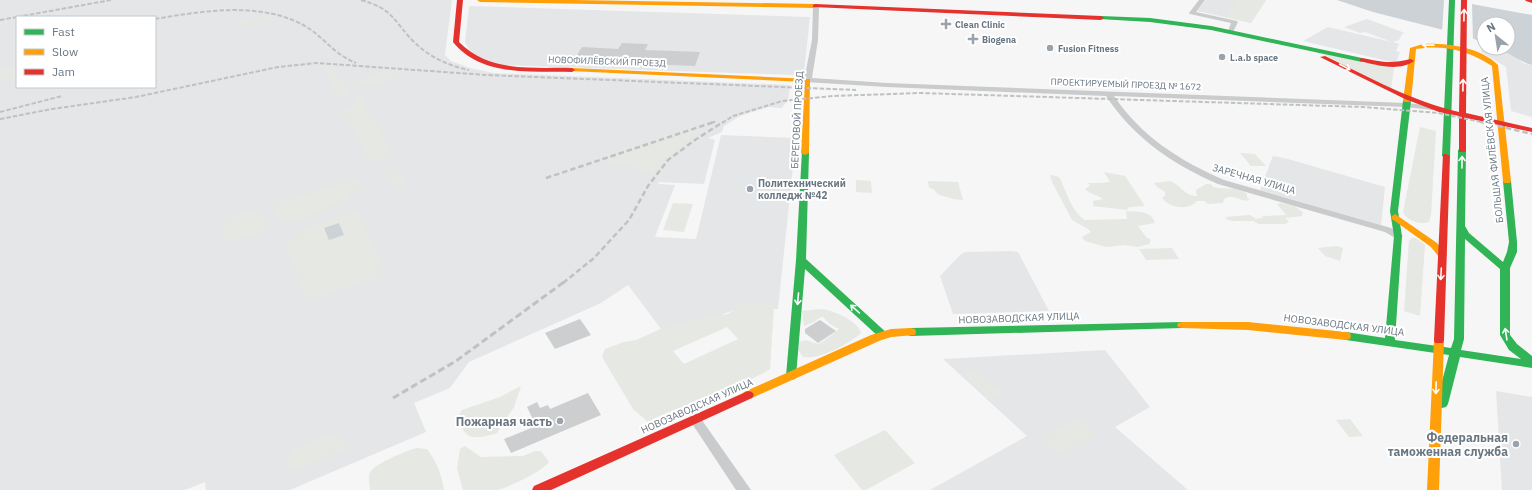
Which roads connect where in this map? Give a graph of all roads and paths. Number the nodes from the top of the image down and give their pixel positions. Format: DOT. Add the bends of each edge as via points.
graph roads {
  1 [pos="460,0"];
  2 [pos="480,0"];
  3 [pos="1202,0"];
  4 [pos="1452,0"];
  5 [pos="1464,0"];
  6 [pos="1528,0"];
  7 [pos="1532,1"];
  8 [pos="818,4"];
  9 [pos="1231,31"];
  10 [pos="1269,39"];
  11 [pos="1411,61"];
  12 [pos="808,80"];
  13 [pos="1108,93"];
  14 [pos="1406,102"];
  15 [pos="1499,102"];
  16 [pos="1445,109"];
  17 [pos="1508,112"];
  18 [pos="1519,118"];
  19 [pos="1501,123"];
  20 [pos="1532,124"];
  21 [pos="1532,130"];
  22 [pos="1395,215"];
  23 [pos="1443,221"];
  24 [pos="1461,226"];
  25 [pos="1430,229"];
  26 [pos="1416,233"];
  27 [pos="1398,236"];
  28 [pos="1502,248"];
  29 [pos="1442,255"];
  30 [pos="801,260"];
  31 [pos="1460,260"];
  32 [pos="1505,268"];
  33 [pos="884,335"];
  34 [pos="1390,341"];
  35 [pos="1438,349"];
  36 [pos="1455,352"];
  37 [pos="1532,361"];
  38 [pos="1532,364"];
  39 [pos="791,376"];
  40 [pos="695,419"];
  41 [pos="1434,436"];
  42 [pos="538,490"];
  43 [pos="744,490"];
  44 [pos="1433,490"];
  1 -- 12 [label="street, НОВОФИЛЁВСКИЙ ПРОЕЗД" via="456,42 462,51 478,62 501,67"];
  2 -- 8 [label="street"];
  3 -- 9 [label="street" via="1192,13 1235,22"];
  4 -- 16 [label="street"];
  24 -- 5 [label="street, one-way"];
  6 -- 7 [label="street"];
  8 -- 9 [label="street" via="1150,20"];
  8 -- 12 [label="street, БЕРЕГОВОЙ ПРОЕЗД"];
  9 -- 10 [label="street"];
  10 -- 11 [label="street" via="1391,66"];
  10 -- 14 [label="street, one-way" via="1322,56"];
  11 -- 14 [label="street, БОЛЬШАЯ ФИЛЁВСКАЯ УЛИЦА"];
  15 -- 11 [label="street, БОЛЬШАЯ ФИЛЁВСКАЯ УЛИЦА, one-way" via="1495,65 1480,56 1427,45 1413,48"];
  12 -- 13 [label="street, ПРОЕКТИРУЕМЫЙ ПРОЕЗД № 1672"];
  12 -- 30 [label="street, БЕРЕГОВОЙ ПРОЕЗД"];
  13 -- 14 [label="street, ПРОЕКТИРУЕМЫЙ ПРОЕЗД № 1672"];
  13 -- 27 [label="street, ЗАРЕЧНАЯ УЛИЦА" via="1134,128 1163,152 1204,176 1388,230"];
  14 -- 16 [label="street"];
  14 -- 22 [label="street, БОЛЬШАЯ ФИЛЁВСКАЯ УЛИЦА"];
  15 -- 17 [label="street"];
  15 -- 19 [label="street, БОЛЬШАЯ ФИЛЁВСКАЯ УЛИЦА"];
  16 -- 19 [label="street"];
  16 -- 23 [label="street" via="1447,118"];
  18 -- 20 [label="street"];
  19 -- 21 [label="street"];
  19 -- 28 [label="street, БОЛЬШАЯ ФИЛЁВСКАЯ УЛИЦА"];
  22 -- 25 [label="street" via="1407,223"];
  22 -- 26 [label="street"];
  22 -- 27 [label="street, БОЛЬШАЯ ФИЛЁВСКАЯ УЛИЦА"];
  23 -- 25 [label="street" via="1438,227"];
  23 -- 29 [label="street"];
  24 -- 28 [label="street" via="1469,237"];
  24 -- 31 [label="street"];
  25 -- 26 [label="street"];
  26 -- 27 [label="street"];
  26 -- 29 [label="street" via="1434,245"];
  27 -- 34 [label="street, БОЛЬШАЯ ФИЛЁВСКАЯ УЛИЦА"];
  28 -- 31 [label="street" via="1470,254"];
  28 -- 32 [label="street, БОЛЬШАЯ ФИЛЁВСКАЯ УЛИЦА"];
  28 -- 32 [label="street"];
  29 -- 35 [label="street, one-way"];
  33 -- 30 [label="street, one-way"];
  30 -- 39 [label="street, БЕРЕГОВОЙ ПРОЕЗД, one-way"];
  31 -- 36 [label="street" via="1459,339"];
  37 -- 32 [label="street, БОЛЬШАЯ ФИЛЁВСКАЯ УЛИЦА, one-way" via="1513,348 1507,340"];
  33 -- 34 [label="street, НОВОЗАВОДСКАЯ УЛИЦА" via="908,332 1206,324 1243,325"];
  33 -- 39 [label="street, НОВОЗАВОДСКАЯ УЛИЦА"];
  34 -- 35 [label="street, НОВОЗАВОДСКАЯ УЛИЦА"];
  35 -- 36 [label="street, НОВОЗАВОДСКАЯ УЛИЦА"];
  35 -- 41 [label="street, one-way"];
  36 -- 38 [label="street, НОВОЗАВОДСКАЯ УЛИЦА"];
  36 -- 41 [label="street"];
  39 -- 40 [label="street, НОВОЗАВОДСКАЯ УЛИЦА"];
  40 -- 42 [label="street, НОВОЗАВОДСКАЯ УЛИЦА"];
  40 -- 43 [label="street"];
  41 -- 44 [label="street"];
}
